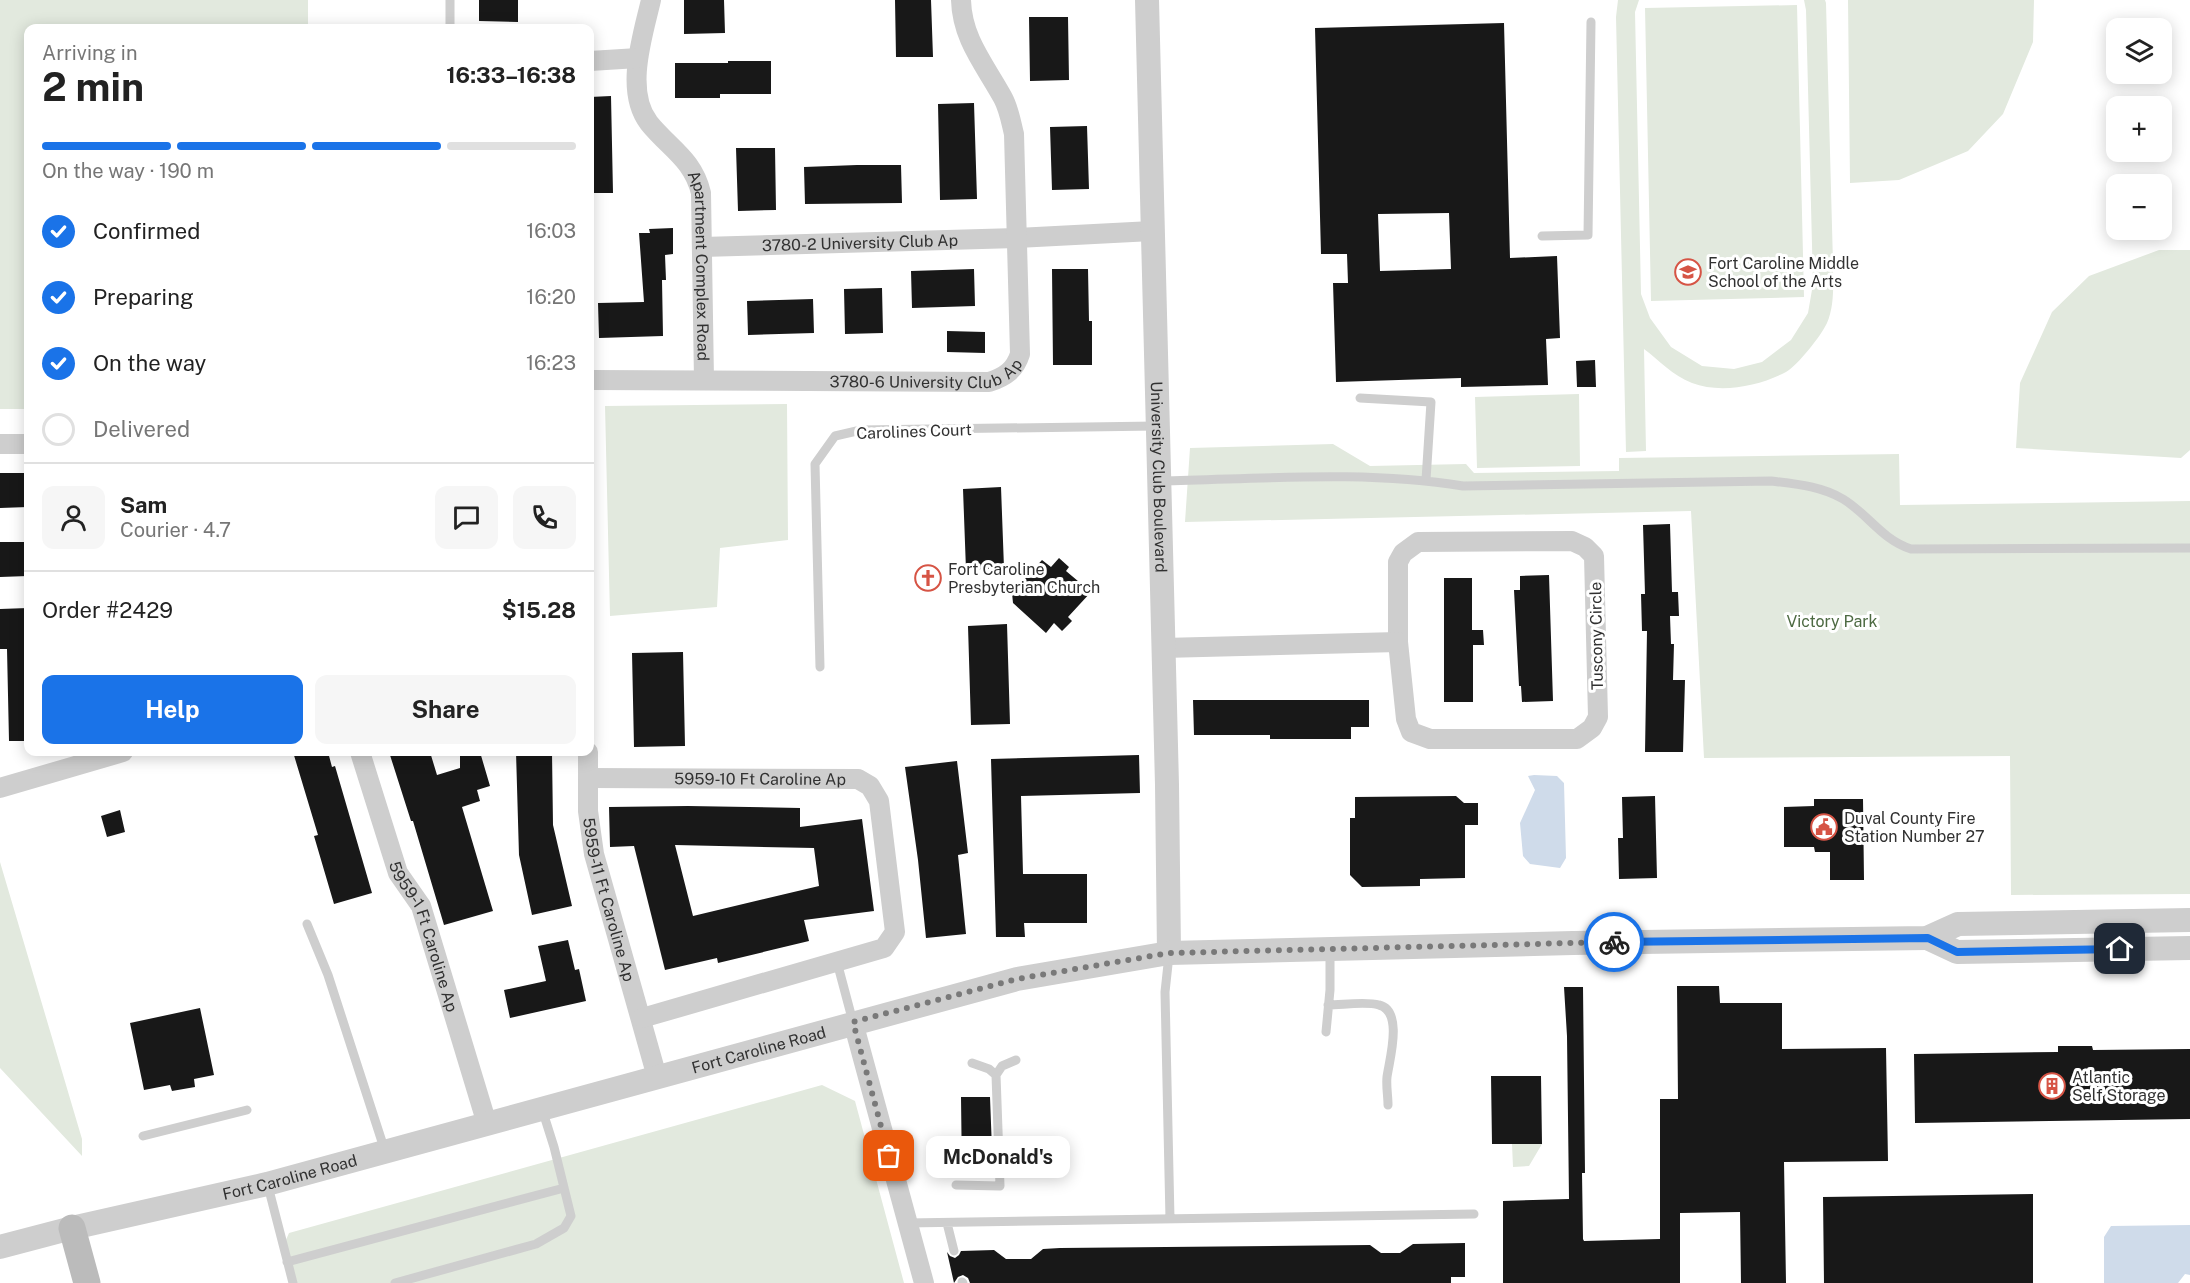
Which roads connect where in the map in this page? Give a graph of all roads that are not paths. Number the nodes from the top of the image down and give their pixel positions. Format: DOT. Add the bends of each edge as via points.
graph roads {
  1 [pos="450,0"];
  2 [pos="651,0"];
  3 [pos="961,0"];
  4 [pos="1147,0"];
  5 [pos="1591,22"];
  6 [pos="450,24"];
  7 [pos="638,58"];
  8 [pos="594,61"];
  9 [pos="1152,231"];
  10 [pos="1542,236"];
  11 [pos="1017,238"];
  12 [pos="702,247"];
  13 [pos="594,380"];
  14 [pos="704,380"];
  15 [pos="1360,398"];
  16 [pos="1157,426"];
  17 [pos="0,444"];
  18 [pos="24,444"];
  19 [pos="1426,480"];
  20 [pos="1159,481"];
  21 [pos="2190,548"];
  22 [pos="1398,642"];
  23 [pos="1163,648"];
  24 [pos="820,667"];
  25 [pos="361,756"];
  26 [pos="588,756"];
  27 [pos="79,758"];
  28 [pos="588,778"];
  29 [pos="0,788"];
  30 [pos="2190,920"];
  31 [pos="307,924"];
  32 [pos="1928,938"];
  33 [pos="2190,948"];
  34 [pos="1330,949"];
  35 [pos="1169,953"];
  36 [pos="837,962"];
  37 [pos="1328,1005"];
  38 [pos="642,1018"];
  39 [pos="853,1022"];
  40 [pos="1326,1032"];
  41 [pos="1016,1060"];
  42 [pos="972,1063"];
  43 [pos="996,1075"];
  44 [pos="657,1077"];
  45 [pos="1388,1105"];
  46 [pos="542,1109"];
  47 [pos="247,1110"];
  48 [pos="486,1124"];
  49 [pos="143,1136"];
  50 [pos="386,1152"];
  51 [pos="267,1184"];
  52 [pos="956,1185"];
  53 [pos="564,1188"];
  54 [pos="1474,1214"];
  55 [pos="1170,1219"];
  56 [pos="947,1222"];
  57 [pos="907,1223"];
  58 [pos="72,1228"];
  59 [pos="0,1247"];
  60 [pos="954,1251"];
  61 [pos="287,1263"];
  62 [pos="87,1283"];
  63 [pos="293,1283"];
  64 [pos="395,1283"];
  65 [pos="924,1283"];
  1 -- 6 [label="lane"];
  2 -- 7 [label="street, Apartment Complex Road"];
  3 -- 11 [label="street" via="966,33 1004,100 1014,134"];
  4 -- 9 [label="street, University Club Boulevard"];
  5 -- 10 [label="lane" via="1588,235"];
  7 -- 8 [label="street"];
  7 -- 12 [label="street, Apartment Complex Road" via="638,94 648,122 688,162 698,178"];
  9 -- 11 [label="street, 3780-2 University Club Ap"];
  9 -- 16 [label="street, University Club Boulevard"];
  11 -- 12 [label="street, 3780-2 University Club Ap"];
  11 -- 14 [label="street, 3780-6 University Club Ap" via="1020,354 1010,373 998,379"];
  12 -- 14 [label="street, Apartment Complex Road"];
  13 -- 14 [label="street, Apartment Complex Road"];
  15 -- 19 [label="lane" via="1431,402"];
  16 -- 20 [label="street, University Club Boulevard"];
  16 -- 24 [label="lane, Carolines Court" via="861,430 835,436 816,464"];
  17 -- 18 [label="street"];
  19 -- 20 [label="lane" via="1315,477"];
  19 -- 21 [label="lane" via="1463,486 1771,481 1804,485 1835,495 1888,538 1911,549"];
  20 -- 23 [label="street, University Club Boulevard"];
  22 -- 22 [label="street, Tuscony Circle" via="1398,562 1418,542 1572,541 1594,556 1598,717 1592,728 1577,739 1430,739 1411,732 1406,719"];
  22 -- 23 [label="street"];
  23 -- 35 [label="street, University Club Boulevard"];
  25 -- 48 [label="street, 5959-1 Ft Caroline Ap" via="398,873 421,906"];
  26 -- 28 [label="street, 5959-11 Ft Caroline Ap"];
  27 -- 29 [label="street"];
  28 -- 36 [label="street, 5959-10 Ft Caroline Ap" via="858,779 870,786 879,801 895,932 885,948"];
  28 -- 38 [label="street, 5959-11 Ft Caroline Ap" via="594,854"];
  30 -- 32 [label="street, Fort Caroline Road" via="1958,924"];
  31 -- 50 [label="lane" via="328,975"];
  32 -- 33 [label="street, Fort Caroline Road" via="1957,952"];
  32 -- 34 [label="street, Fort Caroline Road"];
  34 -- 35 [label="street, Fort Caroline Road"];
  34 -- 37 [label="lane"];
  35 -- 39 [label="street, Fort Caroline Road" via="1017,979"];
  35 -- 55 [label="lane" via="1165,992"];
  36 -- 38 [label="street, 5959-10 Ft Caroline Ap"];
  36 -- 39 [label="lane"];
  37 -- 40 [label="lane"];
  37 -- 45 [label="lane" via="1380,1005 1388,1009 1392,1017 1393,1050 1387,1080"];
  38 -- 44 [label="street, 5959-11 Ft Caroline Ap"];
  39 -- 44 [label="street, Fort Caroline Road"];
  39 -- 57 [label="street"];
  41 -- 43 [label="lane" via="1002,1066"];
  42 -- 43 [label="lane"];
  43 -- 52 [label="lane" via="1000,1186"];
  44 -- 46 [label="street, Fort Caroline Road"];
  46 -- 48 [label="street, Fort Caroline Road"];
  46 -- 53 [label="lane"];
  47 -- 49 [label="lane"];
  48 -- 50 [label="street, Fort Caroline Road"];
  50 -- 51 [label="street, Fort Caroline Road"];
  51 -- 58 [label="street, Fort Caroline Road"];
  51 -- 61 [label="lane"];
  53 -- 61 [label="lane"];
  53 -- 64 [label="lane" via="571,1215 564,1228 536,1244"];
  54 -- 55 [label="lane"];
  55 -- 56 [label="lane"];
  56 -- 57 [label="lane"];
  56 -- 60 [label="lane"];
  57 -- 65 [label="street"];
  58 -- 59 [label="street, Fort Caroline Road"];
  58 -- 62 [label="main road"];
  61 -- 63 [label="lane"];
}
